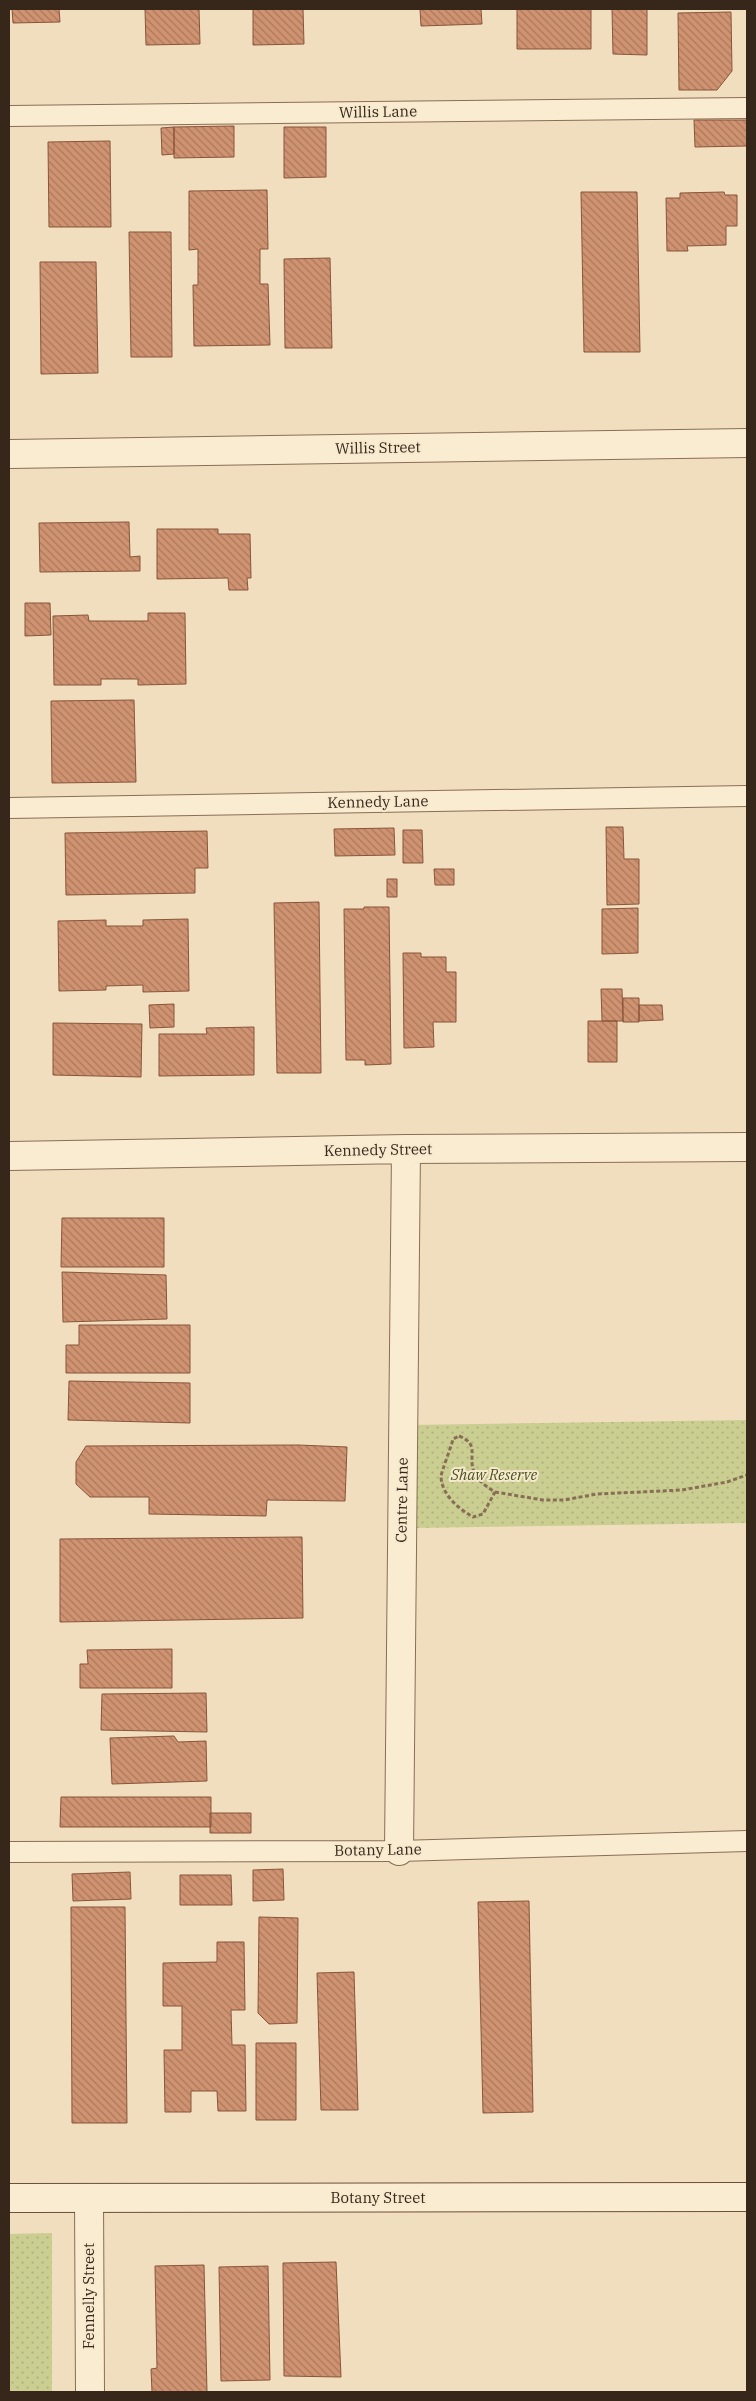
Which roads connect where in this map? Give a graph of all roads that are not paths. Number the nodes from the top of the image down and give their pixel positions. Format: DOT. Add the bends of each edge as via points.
graph roads {
  1 [pos="747,108"];
  2 [pos="9,116"];
  3 [pos="747,443"];
  4 [pos="9,454"];
  5 [pos="747,796"];
  6 [pos="9,808"];
  7 [pos="747,1147"];
  8 [pos="406,1149"];
  9 [pos="9,1156"];
  10 [pos="747,1841"];
  11 [pos="399,1851"];
  12 [pos="9,1852"];
  13 [pos="747,2197"];
  14 [pos="9,2198"];
  15 [pos="89,2199"];
  16 [pos="90,2392"];
  1 -- 2 [label="lane, Willis Lane"];
  3 -- 4 [label="street, Willis Street"];
  5 -- 6 [label="lane, Kennedy Lane"];
  7 -- 8 [label="street, Kennedy Street"];
  8 -- 9 [label="street, Kennedy Street"];
  8 -- 11 [label="street, Centre Lane"];
  10 -- 11 [label="lane, Botany Lane"];
  11 -- 12 [label="lane, Botany Lane"];
  13 -- 15 [label="street, Botany Street"];
  14 -- 15 [label="street, Botany Street"];
  15 -- 16 [label="street, Fennelly Street"];
}
